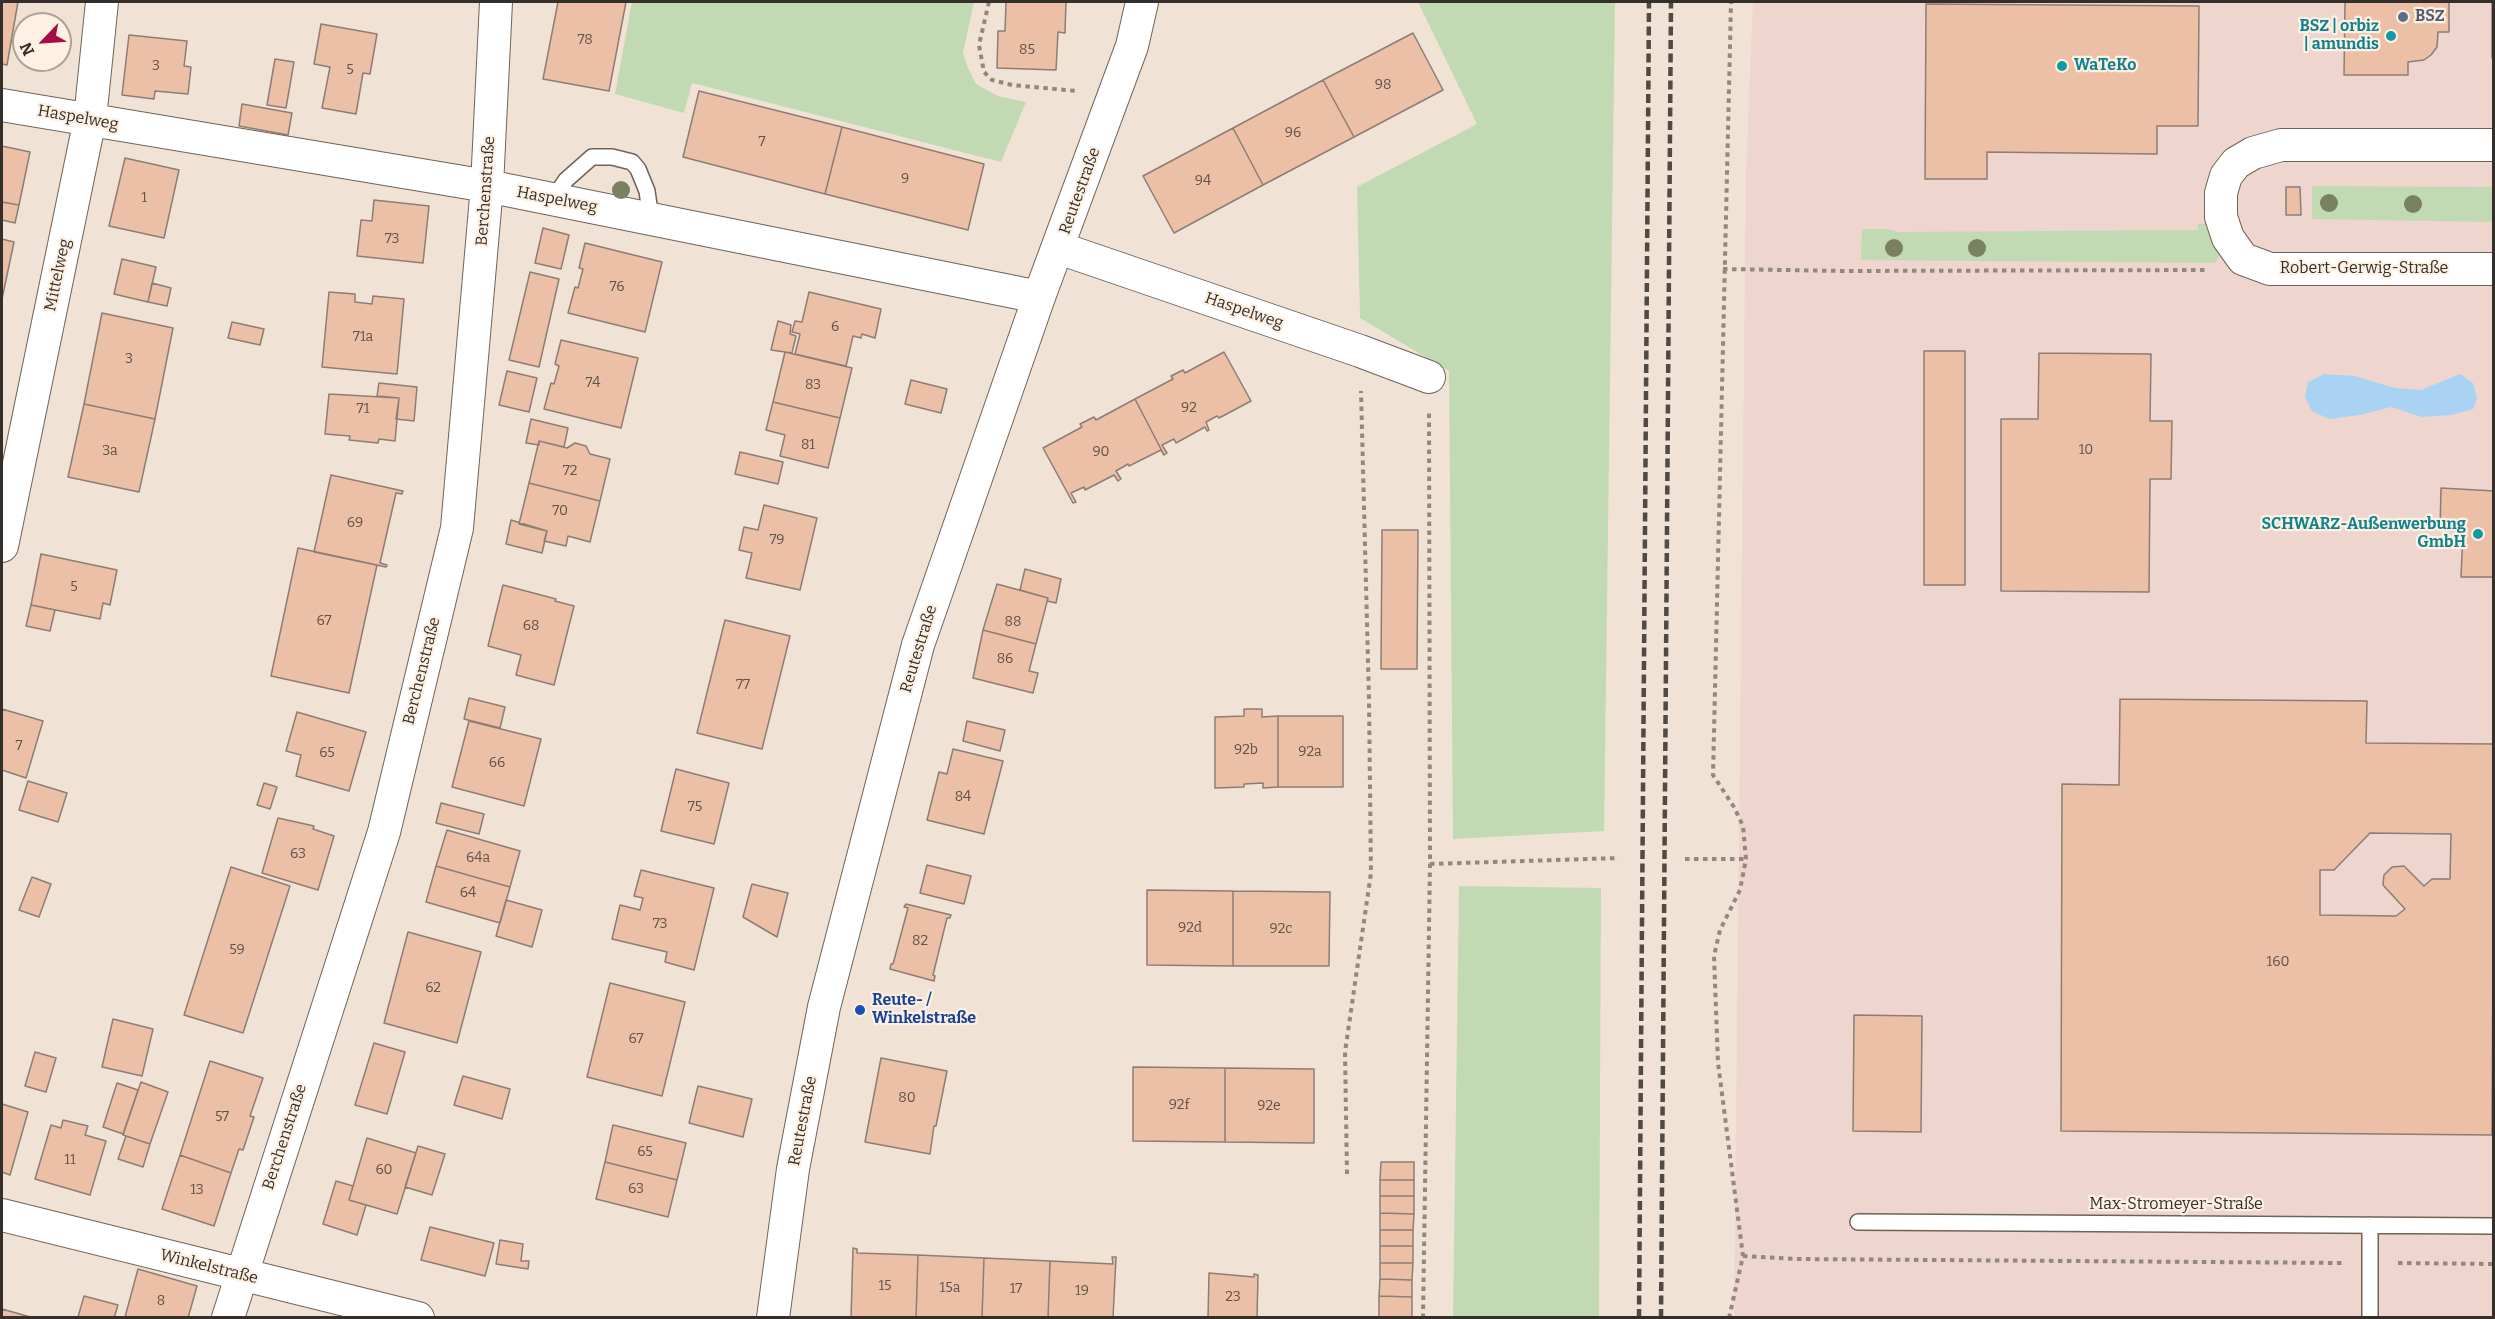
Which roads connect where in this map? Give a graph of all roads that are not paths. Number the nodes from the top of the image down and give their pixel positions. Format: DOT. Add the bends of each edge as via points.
graph roads {
  1 [pos="102,2"];
  2 [pos="496,2"];
  3 [pos="1142,2"];
  4 [pos="2,105"];
  5 [pos="90,119"];
  6 [pos="2493,145"];
  7 [pos="487,186"];
  8 [pos="553,199"];
  9 [pos="651,219"];
  10 [pos="1059,248"];
  11 [pos="2493,269"];
  12 [pos="1039,297"];
  13 [pos="1429,377"];
  14 [pos="2,546"];
  15 [pos="2,1215"];
  16 [pos="1858,1222"];
  17 [pos="2370,1225"];
  18 [pos="2493,1226"];
  19 [pos="241,1275"];
  20 [pos="228,1317"];
  21 [pos="418,1317"];
  22 [pos="773,1317"];
  23 [pos="2370,1317"];
  1 -- 5 [label="street, Mittelweg"];
  2 -- 7 [label="street, Berchenstraße"];
  3 -- 10 [label="street, Reutestraße" via="1132,46"];
  4 -- 5 [label="street, Haspelweg"];
  5 -- 7 [label="street, Haspelweg"];
  5 -- 14 [label="street, Mittelweg"];
  6 -- 11 [label="street, Robert-Gerwig-Straße" via="2281,145 2236,163 2226,176 2221,217 2228,238 2243,259 2270,269"];
  7 -- 8 [label="street, Haspelweg"];
  7 -- 19 [label="street, Berchenstraße" via="457,528 384,832"];
  8 -- 9 [label="street, Haspelweg"];
  8 -- 9 [label="lane" via="566,180 592,157 612,157 632,162 638,169 647,191"];
  9 -- 12 [label="street, Haspelweg"];
  10 -- 12 [label="street, Reutestraße"];
  10 -- 13 [label="street, Haspelweg"];
  12 -- 22 [label="street, Reutestraße" via="915,656 824,1007 793,1169"];
  15 -- 19 [label="street, Winkelstraße"];
  16 -- 17 [label="lane, Max-Stromeyer-Straße"];
  17 -- 18 [label="lane, Max-Stromeyer-Straße"];
  17 -- 23 [label="lane"];
  19 -- 20 [label="street, Berchenstraße"];
  19 -- 21 [label="street, Winkelstraße"];
}
